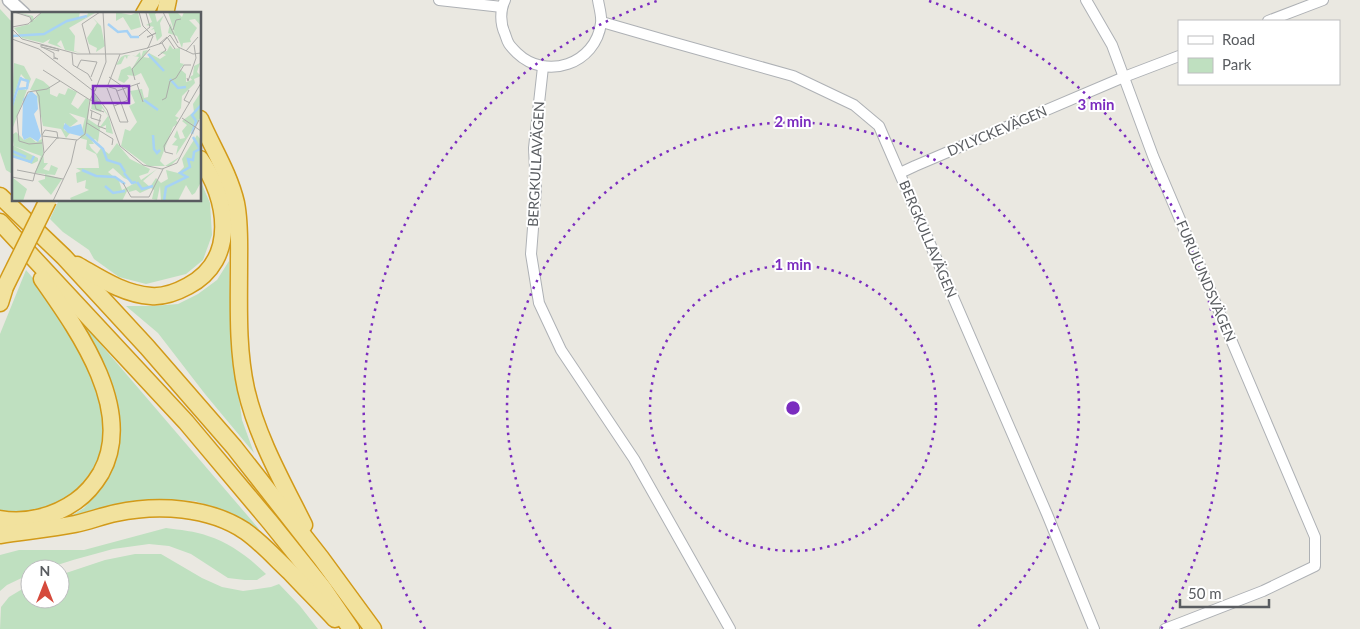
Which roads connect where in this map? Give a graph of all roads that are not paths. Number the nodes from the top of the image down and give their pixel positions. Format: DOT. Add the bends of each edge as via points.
graph roads {
  1 [pos="152,0"];
  2 [pos="439,0"];
  3 [pos="598,0"];
  4 [pos="1086,0"];
  5 [pos="1323,0"];
  6 [pos="503,3"];
  7 [pos="145,12"];
  8 [pos="1271,20"];
  9 [pos="602,22"];
  10 [pos="1178,56"];
  11 [pos="543,67"];
  12 [pos="1124,77"];
  13 [pos="201,122"];
  14 [pos="205,136"];
  15 [pos="201,160"];
  16 [pos="900,173"];
  17 [pos="0,196"];
  18 [pos="48,201"];
  19 [pos="4,227"];
  20 [pos="64,257"];
  21 [pos="3,292"];
  22 [pos="0,303"];
  23 [pos="0,519"];
  24 [pos="0,535"];
  25 [pos="321,558"];
  26 [pos="344,629"];
  27 [pos="351,629"];
  28 [pos="373,629"];
  29 [pos="730,629"];
  30 [pos="1094,629"];
  31 [pos="1165,629"];
  1 -- 7 [label="highway"];
  2 -- 6 [label="street"];
  3 -- 9 [label="street"];
  4 -- 12 [label="street, FURULUNDSVÄGEN" via="1112,45"];
  5 -- 8 [label="street"];
  6 -- 11 [label="street" via="502,27 510,45 524,59"];
  9 -- 11 [label="street" via="597,38 575,62"];
  9 -- 16 [label="street, BERGKULLAVÄGEN" via="794,76 854,104 879,126"];
  10 -- 12 [label="street, DYLYCKEVÄGEN"];
  11 -- 29 [label="street, BERGKULLAVÄGEN" via="534,148 536,188 531,254 540,303 561,350 634,460"];
  12 -- 16 [label="street, DYLYCKEVÄGEN"];
  12 -- 31 [label="street, FURULUNDSVÄGEN" via="1153,156 1315,537 1315,566 1263,591"];
  13 -- 14 [label="highway"];
  14 -- 25 [label="highway" via="223,166 236,203 241,355 246,389 270,458"];
  15 -- 20 [label="highway" via="217,190 223,232 218,256 198,281 169,294 132,293"];
  16 -- 30 [label="street, BERGKULLAVÄGEN"];
  17 -- 20 [label="highway"];
  18 -- 21 [label="highway, bridge"];
  19 -- 23 [label="highway" via="60,306 89,354 104,387 112,417 112,432 106,464 79,499 65,509 36,519"];
  19 -- 27 [label="highway" via="186,422 323,588"];
  20 -- 25 [label="highway" via="234,447"];
  21 -- 22 [label="highway"];
  24 -- 26 [label="highway" via="39,531 150,509 174,509 224,519 263,544"];
  25 -- 28 [label="highway"];
}
